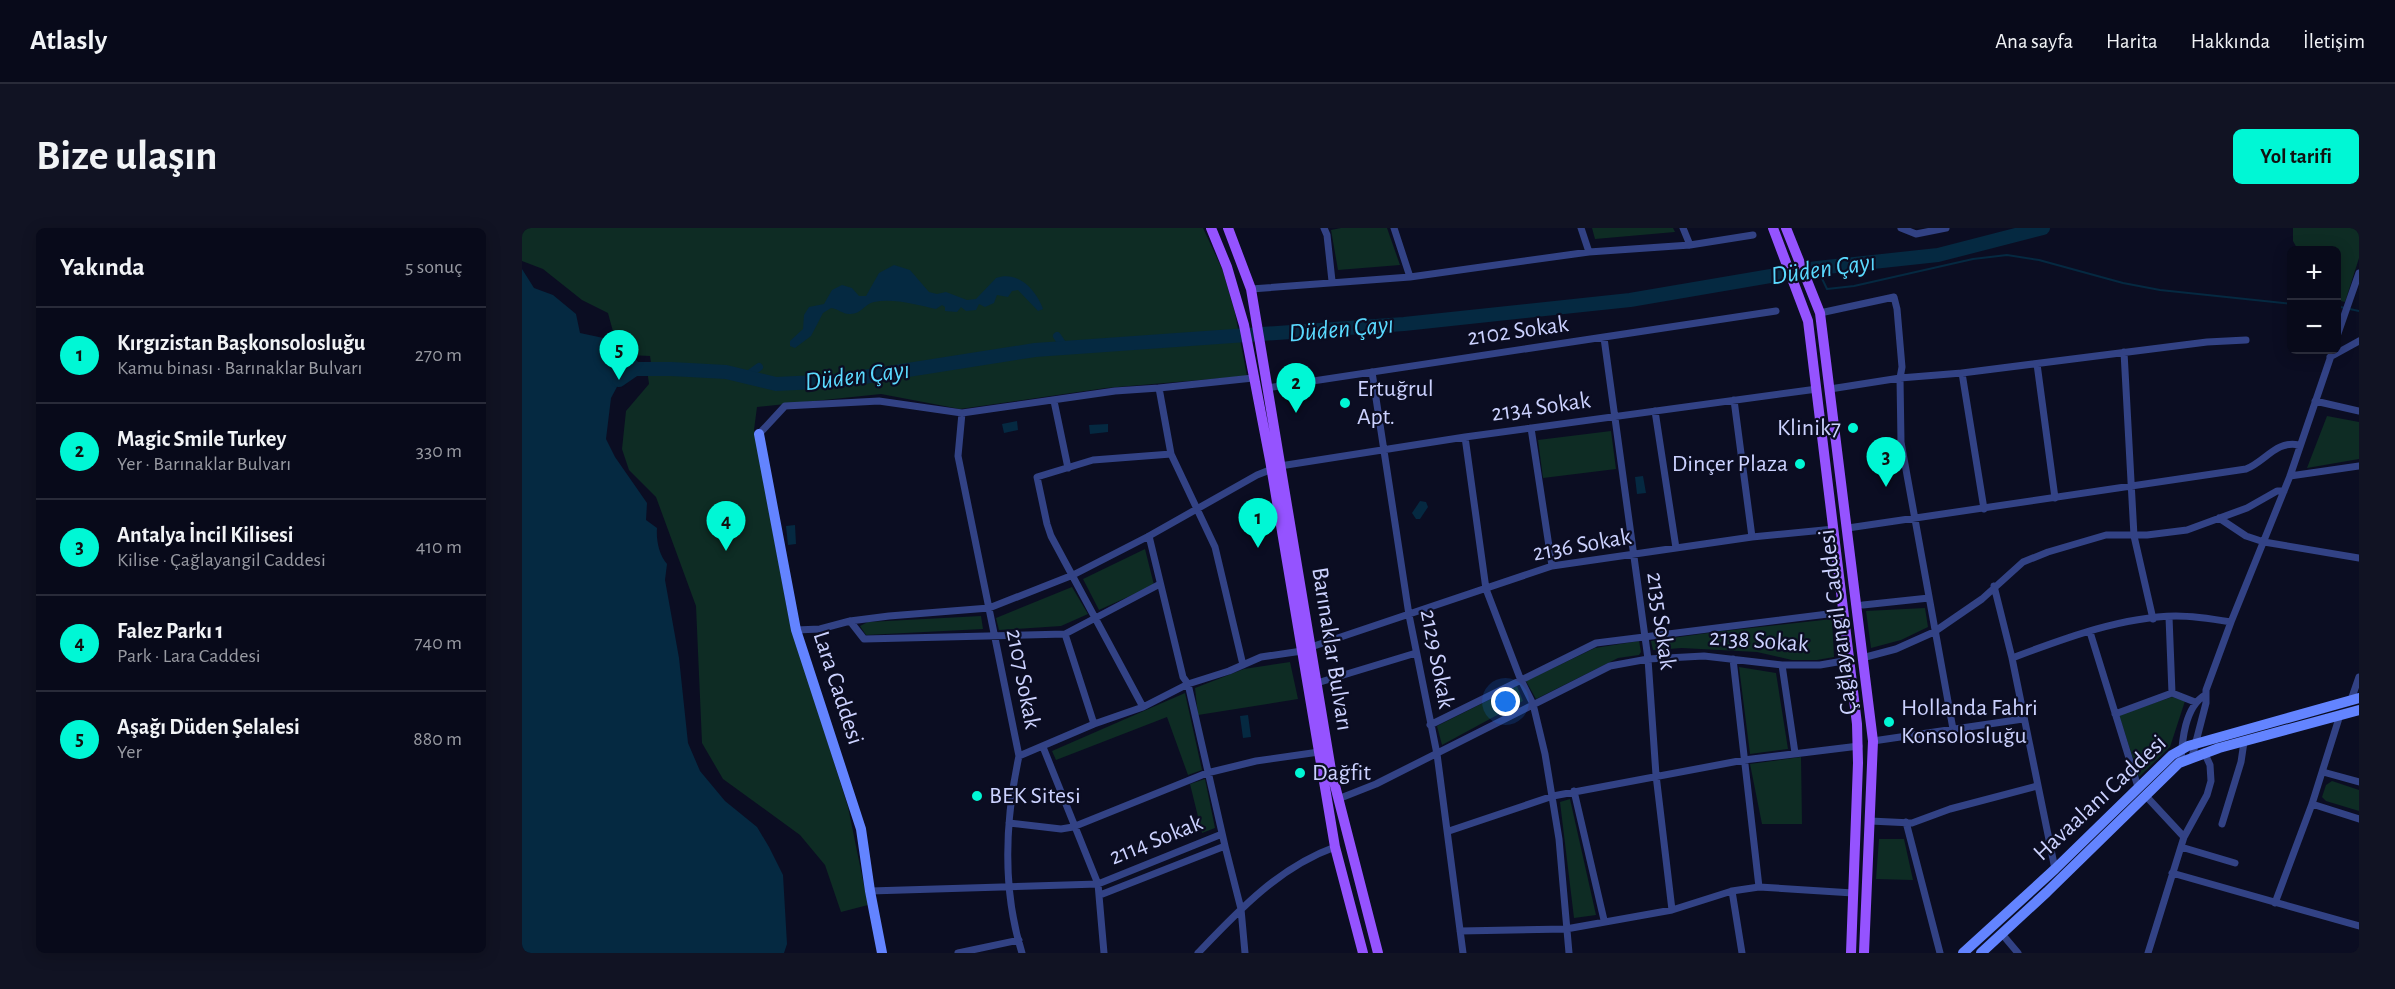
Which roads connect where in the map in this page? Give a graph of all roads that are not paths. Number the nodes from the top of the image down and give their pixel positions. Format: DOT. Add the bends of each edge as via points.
graph roads {
  1 [pos="1211,228"];
  2 [pos="1228,228"];
  3 [pos="1324,228"];
  4 [pos="1394,228"];
  5 [pos="1581,228"];
  6 [pos="1683,228"];
  7 [pos="1773,228"];
  8 [pos="1786,228"];
  9 [pos="1901,228"];
  10 [pos="1946,228"];
  11 [pos="1753,235"];
  12 [pos="1690,245"];
  13 [pos="1589,252"];
  14 [pos="2359,273"];
  15 [pos="1410,277"];
  16 [pos="1332,281"];
  17 [pos="1251,289"];
  18 [pos="1776,311"];
  19 [pos="1820,314"];
  20 [pos="1250,324"];
  21 [pos="2341,327"];
  22 [pos="1604,338"];
  23 [pos="2246,340"];
  24 [pos="2359,341"];
  25 [pos="2341,349"];
  26 [pos="1254,350"];
  27 [pos="2124,352"];
  28 [pos="2331,354"];
  29 [pos="2037,364"];
  30 [pos="1372,372"];
  31 [pos="1962,373"];
  32 [pos="1253,378"];
  33 [pos="1900,378"];
  34 [pos="1159,388"];
  35 [pos="1267,388"];
  36 [pos="1817,389"];
  37 [pos="1830,389"];
  38 [pos="1734,400"];
  39 [pos="1054,401"];
  40 [pos="2314,401"];
  41 [pos="1655,411"];
  42 [pos="2359,411"];
  43 [pos="962,413"];
  44 [pos="1614,417"];
  45 [pos="1531,428"];
  46 [pos="759,434"];
  47 [pos="1465,437"];
  48 [pos="2299,445"];
  49 [pos="1383,449"];
  50 [pos="1171,454"];
  51 [pos="2359,466"];
  52 [pos="1275,467"];
  53 [pos="1068,468"];
  54 [pos="2290,476"];
  55 [pos="2130,488"];
  56 [pos="2284,491"];
  57 [pos="2055,498"];
  58 [pos="1196,508"];
  59 [pos="1984,508"];
  60 [pos="1915,518"];
  61 [pos="2219,518"];
  62 [pos="1848,528"];
  63 [pos="1834,529"];
  64 [pos="1149,536"];
  65 [pos="2134,536"];
  66 [pos="1752,537"];
  67 [pos="2264,542"];
  68 [pos="1676,548"];
  69 [pos="1632,555"];
  70 [pos="2359,558"];
  71 [pos="1552,566"];
  72 [pos="1073,575"];
  73 [pos="1160,584"];
  74 [pos="1994,586"];
  75 [pos="1486,589"];
  76 [pos="1929,598"];
  77 [pos="1863,605"];
  78 [pos="988,608"];
  79 [pos="1844,612"];
  80 [pos="1409,615"];
  81 [pos="2169,617"];
  82 [pos="1095,619"];
  83 [pos="2153,619"];
  84 [pos="850,621"];
  85 [pos="2231,622"];
  86 [pos="796,630"];
  87 [pos="1934,632"];
  88 [pos="2090,632"];
  89 [pos="995,634"];
  90 [pos="1065,634"];
  91 [pos="1644,635"];
  92 [pos="1306,649"];
  93 [pos="1416,653"];
  94 [pos="1862,658"];
  95 [pos="2012,658"];
  96 [pos="1647,659"];
  97 [pos="1733,659"];
  98 [pos="1849,660"];
  99 [pos="1782,664"];
  100 [pos="1243,665"];
  101 [pos="2359,677"];
  102 [pos="1520,678"];
  103 [pos="1317,683"];
  104 [pos="1188,684"];
  105 [pos="2172,693"];
  106 [pos="2205,695"];
  107 [pos="2355,699"];
  108 [pos="2195,702"];
  109 [pos="1533,704"];
  110 [pos="1143,707"];
  111 [pos="2359,710"];
  112 [pos="2115,714"];
  113 [pos="2340,715"];
  114 [pos="2023,719"];
  115 [pos="1094,724"];
  116 [pos="1430,725"];
  117 [pos="1953,729"];
  118 [pos="1873,741"];
  119 [pos="2244,742"];
  120 [pos="2193,744"];
  121 [pos="1858,746"];
  122 [pos="1043,747"];
  123 [pos="2182,750"];
  124 [pos="1319,752"];
  125 [pos="2204,752"];
  126 [pos="1795,753"];
  127 [pos="1437,754"];
  128 [pos="1018,756"];
  129 [pos="2186,759"];
  130 [pos="1744,760"];
  131 [pos="2323,772"];
  132 [pos="1208,773"];
  133 [pos="1656,775"];
  134 [pos="2359,782"];
  135 [pos="2037,786"];
  136 [pos="1574,791"];
  137 [pos="2141,791"];
  138 [pos="1553,796"];
  139 [pos="1338,799"];
  140 [pos="2312,804"];
  141 [pos="2359,819"];
  142 [pos="1870,821"];
  143 [pos="1906,822"];
  144 [pos="1009,823"];
  145 [pos="2222,824"];
  146 [pos="1073,827"];
  147 [pos="1449,831"];
  148 [pos="1222,834"];
  149 [pos="2184,837"];
  150 [pos="1225,846"];
  151 [pos="1335,847"];
  152 [pos="2181,847"];
  153 [pos="2235,863"];
  154 [pos="2055,868"];
  155 [pos="2172,873"];
  156 [pos="1098,884"];
  157 [pos="1009,886"];
  158 [pos="1759,887"];
  159 [pos="870,891"];
  160 [pos="1732,891"];
  161 [pos="1853,892"];
  162 [pos="1100,895"];
  163 [pos="2275,903"];
  164 [pos="1241,909"];
  165 [pos="1672,910"];
  166 [pos="1604,920"];
  167 [pos="2359,926"];
  168 [pos="1566,929"];
  169 [pos="1460,931"];
  170 [pos="2002,934"];
  171 [pos="1019,940"];
  172 [pos="2148,952"];
  173 [pos="882,953"];
  174 [pos="958,953"];
  175 [pos="1022,953"];
  176 [pos="1104,953"];
  177 [pos="1198,953"];
  178 [pos="1245,953"];
  179 [pos="1364,953"];
  180 [pos="1377,953"];
  181 [pos="1463,953"];
  182 [pos="1569,953"];
  183 [pos="1742,953"];
  184 [pos="1851,953"];
  185 [pos="1864,953"];
  186 [pos="1940,953"];
  187 [pos="1963,953"];
  188 [pos="1981,953"];
  189 [pos="2018,953"];
  190 [pos="2137,953"];
  1 -- 20 [label="main road"];
  2 -- 17 [label="main road"];
  3 -- 16 [label="street"];
  4 -- 15 [label="street"];
  5 -- 13 [label="street"];
  6 -- 12 [label="street"];
  7 -- 36 [label="main road, Çağlayangil Caddesi" via="1808,321"];
  8 -- 19 [label="main road, Çağlayangil Caddesi"];
  9 -- 10 [label="street" via="1916,234"];
  11 -- 12 [label="street"];
  12 -- 13 [label="street"];
  13 -- 15 [label="street"];
  14 -- 21 [label="street"];
  15 -- 16 [label="street"];
  16 -- 17 [label="street"];
  17 -- 20 [label="main road"];
  18 -- 22 [label="street, 2102 Sokak"];
  19 -- 33 [label="street" via="1894,297"];
  19 -- 37 [label="main road, Çağlayangil Caddesi"];
  20 -- 26 [label="main road"];
  22 -- 30 [label="street, 2102 Sokak"];
  22 -- 44 [label="street, 2135 Sokak"];
  23 -- 27 [label="street"];
  24 -- 25 [label="street"];
  26 -- 32 [label="main road"];
  26 -- 35 [label="main road, Barınaklar Bulvarı"];
  27 -- 29 [label="street"];
  27 -- 55 [label="street"];
  28 -- 40 [label="street"];
  29 -- 31 [label="street"];
  29 -- 57 [label="street"];
  30 -- 35 [label="street, 2102 Sokak"];
  30 -- 49 [label="street, 2129 Sokak"];
  31 -- 33 [label="street"];
  31 -- 59 [label="street"];
  32 -- 34 [label="street"];
  32 -- 52 [label="main road"];
  33 -- 37 [label="street"];
  33 -- 60 [label="street" via="1901,442"];
  34 -- 39 [label="street"];
  34 -- 50 [label="street"];
  35 -- 52 [label="main road, Barınaklar Bulvarı"];
  36 -- 38 [label="street, 2134 Sokak"];
  36 -- 63 [label="main road, Çağlayangil Caddesi"];
  37 -- 62 [label="main road, Çağlayangil Caddesi"];
  38 -- 41 [label="street, 2134 Sokak"];
  38 -- 66 [label="street"];
  39 -- 43 [label="street"];
  39 -- 53 [label="street"];
  40 -- 42 [label="street"];
  40 -- 48 [label="street"];
  41 -- 44 [label="street, 2134 Sokak"];
  41 -- 68 [label="street"];
  43 -- 46 [label="street" via="879,401 785,406"];
  43 -- 78 [label="street, 2107 Sokak" via="958,456"];
  44 -- 45 [label="street, 2134 Sokak"];
  44 -- 69 [label="street, 2135 Sokak"];
  45 -- 47 [label="street, 2134 Sokak"];
  45 -- 71 [label="street"];
  46 -- 86 [label="street, Lara Caddesi"];
  47 -- 49 [label="street, 2134 Sokak"];
  47 -- 75 [label="street"];
  48 -- 54 [label="street"];
  48 -- 55 [label="street" via="2279,446 2246,469"];
  49 -- 52 [label="street, 2134 Sokak"];
  49 -- 80 [label="street, 2129 Sokak"];
  50 -- 53 [label="street" via="1093,460"];
  50 -- 58 [label="street"];
  51 -- 54 [label="street"];
  52 -- 58 [label="street, 2134 Sokak"];
  52 -- 92 [label="main road, Barınaklar Bulvarı"];
  53 -- 72 [label="street" via="1037,477 1047,524"];
  54 -- 56 [label="street"];
  55 -- 57 [label="street"];
  55 -- 65 [label="street"];
  56 -- 61 [label="street"];
  56 -- 67 [label="street"];
  57 -- 59 [label="street"];
  58 -- 64 [label="street, 2134 Sokak"];
  58 -- 100 [label="street" via="1215,547"];
  59 -- 60 [label="street"];
  60 -- 62 [label="street"];
  60 -- 76 [label="street"];
  61 -- 65 [label="street" via="2187,530"];
  61 -- 67 [label="street" via="2246,536"];
  62 -- 94 [label="main road, Çağlayangil Caddesi"];
  63 -- 66 [label="street, 2136 Sokak"];
  63 -- 79 [label="main road, Çağlayangil Caddesi"];
  64 -- 72 [label="street, 2134 Sokak"];
  64 -- 73 [label="street, 2114 Sokak"];
  65 -- 74 [label="street" via="2106,535 2048,552 2023,562"];
  65 -- 83 [label="street"];
  66 -- 68 [label="street, 2136 Sokak"];
  67 -- 70 [label="street"];
  67 -- 85 [label="street"];
  68 -- 69 [label="street, 2136 Sokak"];
  69 -- 71 [label="street, 2136 Sokak"];
  69 -- 91 [label="street, 2135 Sokak"];
  71 -- 75 [label="street, 2136 Sokak"];
  72 -- 78 [label="street, 2134 Sokak"];
  72 -- 82 [label="street"];
  73 -- 82 [label="street"];
  73 -- 104 [label="street, 2114 Sokak"];
  74 -- 87 [label="street" via="1982,599"];
  74 -- 95 [label="street"];
  75 -- 80 [label="street, 2136 Sokak"];
  75 -- 102 [label="street"];
  76 -- 77 [label="street"];
  76 -- 87 [label="street"];
  78 -- 84 [label="street, 2134 Sokak"];
  78 -- 89 [label="street, 2107 Sokak"];
  79 -- 91 [label="street"];
  79 -- 98 [label="main road, Çağlayangil Caddesi"];
  80 -- 92 [label="street, 2136 Sokak"];
  80 -- 93 [label="street, 2129 Sokak"];
  81 -- 83 [label="street"];
  81 -- 85 [label="street"];
  81 -- 105 [label="street"];
  82 -- 90 [label="street"];
  82 -- 110 [label="street"];
  83 -- 88 [label="street"];
  84 -- 86 [label="street, 2134 Sokak"];
  84 -- 89 [label="street" via="864,639"];
  85 -- 106 [label="street"];
  86 -- 159 [label="street, Lara Caddesi" via="861,829"];
  87 -- 94 [label="street" via="1896,650"];
  87 -- 117 [label="street"];
  88 -- 95 [label="street"];
  88 -- 112 [label="street"];
  89 -- 90 [label="street"];
  89 -- 128 [label="street, 2107 Sokak"];
  90 -- 115 [label="street"];
  91 -- 96 [label="street, 2135 Sokak"];
  91 -- 102 [label="street" via="1596,643"];
  92 -- 100 [label="street, 2136 Sokak" via="1261,657"];
  92 -- 103 [label="main road, Barınaklar Bulvarı"];
  92 -- 124 [label="main road, Barınaklar Bulvarı"];
  93 -- 103 [label="street"];
  93 -- 116 [label="street, 2129 Sokak"];
  94 -- 118 [label="main road, Çağlayangil Caddesi"];
  95 -- 114 [label="street"];
  96 -- 97 [label="street, 2138 Sokak"];
  96 -- 109 [label="street, 2138 Sokak" via="1610,666"];
  96 -- 133 [label="street, 2135 Sokak"];
  97 -- 99 [label="street, 2138 Sokak"];
  97 -- 130 [label="street"];
  98 -- 99 [label="street, 2138 Sokak" via="1820,665"];
  98 -- 121 [label="main road, Çağlayangil Caddesi"];
  99 -- 126 [label="street"];
  100 -- 104 [label="street, 2136 Sokak"];
  101 -- 107 [label="street"];
  102 -- 109 [label="street"];
  102 -- 116 [label="street"];
  103 -- 139 [label="main road, Barınaklar Bulvarı"];
  104 -- 110 [label="street, 2136 Sokak"];
  104 -- 132 [label="street, 2114 Sokak"];
  105 -- 108 [label="street"];
  105 -- 112 [label="street"];
  106 -- 108 [label="street"];
  106 -- 120 [label="street"];
  107 -- 120 [label="street, Havaalanı Caddesi"];
  108 -- 123 [label="street"];
  109 -- 127 [label="street, 2138 Sokak"];
  109 -- 138 [label="street"];
  110 -- 115 [label="street, 2136 Sokak"];
  111 -- 113 [label="street, Havaalanı Caddesi"];
  112 -- 137 [label="street"];
  113 -- 119 [label="street, Havaalanı Caddesi"];
  113 -- 131 [label="street"];
  114 -- 117 [label="street"];
  114 -- 135 [label="street"];
  115 -- 122 [label="street, 2136 Sokak"];
  116 -- 127 [label="street, 2129 Sokak"];
  117 -- 118 [label="street"];
  118 -- 142 [label="main road, Çağlayangil Caddesi"];
  119 -- 125 [label="street, Havaalanı Caddesi"];
  119 -- 145 [label="street"];
  120 -- 123 [label="street, Havaalanı Caddesi"];
  120 -- 129 [label="street"];
  121 -- 126 [label="street"];
  121 -- 161 [label="main road, Çağlayangil Caddesi"];
  122 -- 128 [label="street, 2136 Sokak"];
  122 -- 146 [label="street"];
  123 -- 129 [label="street"];
  123 -- 137 [label="street, Havaalanı Caddesi" via="2172,755"];
  124 -- 132 [label="street"];
  124 -- 151 [label="main road, Barınaklar Bulvarı"];
  125 -- 129 [label="street, Havaalanı Caddesi"];
  125 -- 149 [label="street" via="2211,781"];
  126 -- 130 [label="street"];
  127 -- 139 [label="street, 2138 Sokak"];
  127 -- 147 [label="street, 2129 Sokak"];
  128 -- 144 [label="street, 2107 Sokak"];
  129 -- 137 [label="street, Havaalanı Caddesi"];
  130 -- 133 [label="street"];
  130 -- 158 [label="street"];
  131 -- 134 [label="street"];
  131 -- 140 [label="street"];
  132 -- 146 [label="street"];
  132 -- 148 [label="street, 2114 Sokak"];
  133 -- 136 [label="street"];
  133 -- 165 [label="street, 2135 Sokak"];
  135 -- 143 [label="street"];
  135 -- 154 [label="street"];
  136 -- 138 [label="street"];
  136 -- 166 [label="street"];
  137 -- 149 [label="street"];
  137 -- 154 [label="street, Havaalanı Caddesi"];
  137 -- 170 [label="street, Havaalanı Caddesi"];
  138 -- 147 [label="street"];
  138 -- 168 [label="street"];
  139 -- 180 [label="main road, Barınaklar Bulvarı"];
  140 -- 141 [label="street"];
  140 -- 163 [label="street"];
  142 -- 143 [label="street"];
  142 -- 185 [label="main road, Çağlayangil Caddesi"];
  143 -- 186 [label="street"];
  144 -- 146 [label="street"];
  144 -- 157 [label="street, 2107 Sokak"];
  146 -- 156 [label="street"];
  147 -- 169 [label="street, 2129 Sokak"];
  148 -- 150 [label="street"];
  148 -- 156 [label="street, 2114 Sokak"];
  149 -- 152 [label="street"];
  150 -- 162 [label="street"];
  150 -- 164 [label="street"];
  151 -- 164 [label="street" via="1310,856"];
  151 -- 179 [label="main road, Barınaklar Bulvarı"];
  152 -- 153 [label="street"];
  152 -- 155 [label="street"];
  154 -- 187 [label="street, Havaalanı Caddesi"];
  155 -- 163 [label="street"];
  155 -- 172 [label="street"];
  156 -- 157 [label="street, 2114 Sokak"];
  156 -- 162 [label="street"];
  157 -- 159 [label="street, 2114 Sokak"];
  157 -- 171 [label="street, 2107 Sokak"];
  158 -- 160 [label="street"];
  158 -- 161 [label="street"];
  159 -- 173 [label="street, Lara Caddesi"];
  160 -- 165 [label="street"];
  160 -- 183 [label="street"];
  161 -- 184 [label="main road, Çağlayangil Caddesi"];
  162 -- 176 [label="street"];
  163 -- 167 [label="street"];
  164 -- 177 [label="street"];
  164 -- 178 [label="street"];
  165 -- 166 [label="street"];
  166 -- 168 [label="street"];
  168 -- 169 [label="street"];
  168 -- 182 [label="street"];
  169 -- 181 [label="street, 2129 Sokak"];
  170 -- 188 [label="street, Havaalanı Caddesi"];
  170 -- 189 [label="street"];
  171 -- 174 [label="street"];
  171 -- 175 [label="street, 2107 Sokak"];
  172 -- 190 [label="street"];
}
